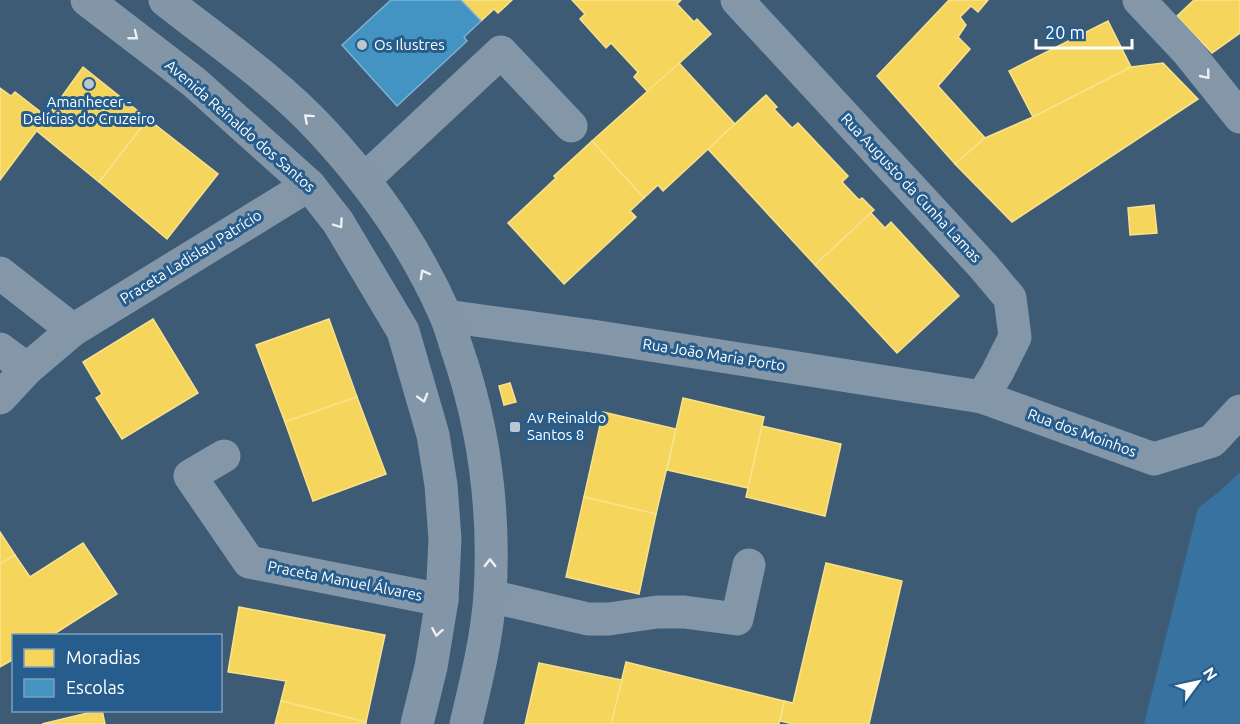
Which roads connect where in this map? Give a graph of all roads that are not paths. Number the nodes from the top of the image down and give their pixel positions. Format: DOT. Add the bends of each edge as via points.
graph roads {
  1 [pos="87,0"];
  2 [pos="737,0"];
  3 [pos="1139,0"];
  4 [pos="182,4"];
  5 [pos="1240,117"];
  6 [pos="571,126"];
  7 [pos="364,178"];
  8 [pos="309,184"];
  9 [pos="0,273"];
  10 [pos="446,316"];
  11 [pos="73,330"];
  12 [pos="0,349"];
  13 [pos="27,369"];
  14 [pos="982,397"];
  15 [pos="0,398"];
  16 [pos="1240,411"];
  17 [pos="224,456"];
  18 [pos="749,566"];
  19 [pos="490,596"];
  20 [pos="442,600"];
  21 [pos="417,724"];
  22 [pos="466,724"];
  1 -- 8 [label="main road, Avenida Reinaldo dos Santos, one-way" via="194,82"];
  2 -- 14 [label="street, Rua Augusto da Cunha Lamas" via="1010,298 1015,337"];
  3 -- 5 [label="street, one-way" via="1187,51"];
  7 -- 4 [label="main road, one-way" via="320,129"];
  6 -- 7 [label="street" via="501,52"];
  10 -- 7 [label="main road, one-way" via="406,242"];
  8 -- 11 [label="street, Praceta Ladislau Patrício"];
  8 -- 20 [label="main road, Avenida Reinaldo dos Santos, one-way" via="338,222 403,331 433,435 441,485 445,539"];
  9 -- 11 [label="street"];
  10 -- 14 [label="street, Rua João Maria Porto"];
  19 -- 10 [label="main road, one-way" via="489,514 480,430"];
  11 -- 13 [label="street, Praceta Ladislau Patrício"];
  12 -- 13 [label="street"];
  13 -- 15 [label="street, Praceta Ladislau Patrício"];
  14 -- 16 [label="street, Rua dos Moinhos" via="1154,459 1212,441"];
  17 -- 20 [label="street, Praceta Manuel Álvares" via="190,476 249,562"];
  18 -- 19 [label="street" via="737,619 657,612 588,619"];
  19 -- 22 [label="main road" via="483,650"];
  20 -- 21 [label="main road, Avenida Reinaldo dos Santos, one-way"];
}
